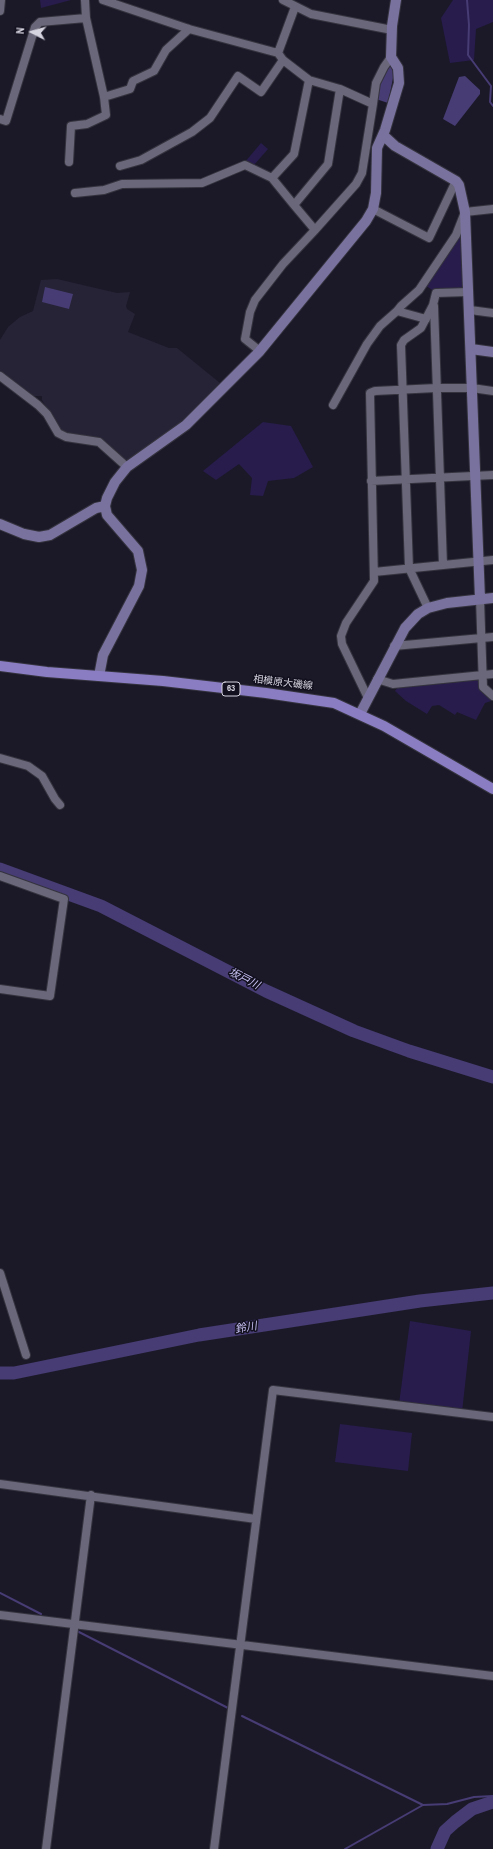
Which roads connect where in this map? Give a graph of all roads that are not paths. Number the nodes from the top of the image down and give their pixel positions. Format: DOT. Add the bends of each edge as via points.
graph roads {
  1 [pos="1,0"];
  2 [pos="85,0"];
  3 [pos="103,0"];
  4 [pos="283,0"];
  5 [pos="396,0"];
  6 [pos="295,7"];
  7 [pos="0,11"];
  8 [pos="86,18"];
  9 [pos="189,29"];
  10 [pos="392,30"];
  11 [pos="280,56"];
  12 [pos="391,58"];
  13 [pos="309,80"];
  14 [pos="340,90"];
  15 [pos="104,97"];
  16 [pos="373,104"];
  17 [pos="0,119"];
  18 [pos="383,135"];
  19 [pos="69,162"];
  20 [pos="120,166"];
  21 [pos="272,178"];
  22 [pos="456,181"];
  23 [pos="75,193"];
  24 [pos="294,205"];
  25 [pos="373,209"];
  26 [pos="493,210"];
  27 [pos="465,212"];
  28 [pos="315,230"];
  29 [pos="468,292"];
  30 [pos="434,305"];
  31 [pos="470,310"];
  32 [pos="398,312"];
  33 [pos="493,314"];
  34 [pos="426,319"];
  35 [pos="471,349"];
  36 [pos="260,351"];
  37 [pos="493,352"];
  38 [pos="0,376"];
  39 [pos="436,388"];
  40 [pos="472,388"];
  41 [pos="402,389"];
  42 [pos="493,391"];
  43 [pos="333,405"];
  44 [pos="127,467"];
  45 [pos="493,475"];
  46 [pos="476,476"];
  47 [pos="440,477"];
  48 [pos="406,479"];
  49 [pos="371,480"];
  50 [pos="105,506"];
  51 [pos="0,524"];
  52 [pos="493,560"];
  53 [pos="479,562"];
  54 [pos="443,565"];
  55 [pos="409,568"];
  56 [pos="374,572"];
  57 [pos="493,598"];
  58 [pos="480,599"];
  59 [pos="428,608"];
  60 [pos="493,637"];
  61 [pos="481,638"];
  62 [pos="394,646"];
  63 [pos="0,666"];
  64 [pos="493,674"];
  65 [pos="483,675"];
  66 [pos="99,676"];
  67 [pos="378,679"];
  68 [pos="493,696"];
  69 [pos="368,698"];
  70 [pos="360,714"];
  71 [pos="0,758"];
  72 [pos="493,789"];
  73 [pos="60,805"];
  74 [pos="0,876"];
  75 [pos="0,989"];
  76 [pos="0,1273"];
  77 [pos="26,1355"];
  78 [pos="493,1417"];
  79 [pos="0,1484"];
  80 [pos="90,1495"];
  81 [pos="256,1519"];
  82 [pos="0,1615"];
  83 [pos="74,1625"];
  84 [pos="240,1644"];
  85 [pos="493,1676"];
  86 [pos="46,1849"];
  87 [pos="214,1849"];
  1 -- 7 [label="street"];
  2 -- 8 [label="street"];
  3 -- 9 [label="street"];
  4 -- 6 [label="street"];
  5 -- 10 [label="street"];
  6 -- 10 [label="street" via="311,14"];
  6 -- 11 [label="street"];
  8 -- 15 [label="street"];
  8 -- 17 [label="street" via="40,22 35,26 6,121"];
  9 -- 11 [label="street"];
  9 -- 15 [label="street" via="166,50 154,70 133,81 130,89"];
  10 -- 12 [label="street"];
  11 -- 13 [label="street"];
  11 -- 20 [label="street" via="261,92 238,76 210,118 192,132 141,160"];
  12 -- 16 [label="street" via="376,83"];
  12 -- 18 [label="street" via="398,68 399,83"];
  13 -- 14 [label="street"];
  13 -- 21 [label="street" via="294,154"];
  14 -- 16 [label="street"];
  14 -- 24 [label="street" via="328,164"];
  15 -- 19 [label="street" via="106,115 87,124 71,126"];
  16 -- 28 [label="street" via="362,173 356,184"];
  18 -- 22 [label="street" via="395,146"];
  18 -- 25 [label="street" via="377,148"];
  21 -- 23 [label="street" via="245,164 202,183 122,184 104,190"];
  21 -- 24 [label="street"];
  22 -- 25 [label="street" via="429,238"];
  22 -- 27 [label="street"];
  24 -- 28 [label="street"];
  25 -- 36 [label="street" via="351,240"];
  26 -- 27 [label="street"];
  27 -- 29 [label="street"];
  27 -- 32 [label="street" via="456,235 419,290"];
  28 -- 36 [label="street" via="283,264 252,306 245,339"];
  29 -- 30 [label="street" via="436,293"];
  29 -- 31 [label="street"];
  30 -- 34 [label="street"];
  30 -- 39 [label="street"];
  31 -- 33 [label="street"];
  31 -- 35 [label="street"];
  32 -- 34 [label="street"];
  32 -- 43 [label="street" via="380,326 367,344"];
  34 -- 41 [label="street" via="421,328 401,345"];
  35 -- 37 [label="street"];
  35 -- 40 [label="street"];
  36 -- 44 [label="street" via="186,425"];
  38 -- 44 [label="street" via="38,405 47,414 58,433 66,437 99,442"];
  39 -- 40 [label="street"];
  39 -- 41 [label="street"];
  39 -- 47 [label="street"];
  40 -- 42 [label="street"];
  40 -- 46 [label="street"];
  41 -- 48 [label="street"];
  41 -- 49 [label="street" via="370,393"];
  44 -- 50 [label="street" via="115,482"];
  45 -- 46 [label="street"];
  46 -- 47 [label="street"];
  46 -- 53 [label="street"];
  47 -- 48 [label="street"];
  47 -- 54 [label="street"];
  48 -- 49 [label="street"];
  48 -- 55 [label="street"];
  49 -- 56 [label="street"];
  50 -- 51 [label="street" via="96,508 50,535 39,537"];
  50 -- 66 [label="street" via="111,521 138,551 142,570 140,586 103,655"];
  52 -- 53 [label="street"];
  53 -- 54 [label="street"];
  53 -- 58 [label="street"];
  54 -- 55 [label="street"];
  55 -- 56 [label="street"];
  55 -- 59 [label="street"];
  56 -- 69 [label="street" via="374,580 346,623 341,636 342,644"];
  57 -- 58 [label="street"];
  58 -- 59 [label="street"];
  58 -- 61 [label="street"];
  59 -- 62 [label="street" via="418,614 405,628"];
  60 -- 61 [label="street"];
  61 -- 62 [label="street"];
  61 -- 65 [label="street"];
  62 -- 67 [label="street"];
  63 -- 66 [label="main road, 相模原大磯線 / 63"];
  64 -- 65 [label="street"];
  65 -- 67 [label="street" via="393,684"];
  65 -- 68 [label="street" via="483,687"];
  66 -- 70 [label="main road, 相模原大磯線 / 63" via="311,698 334,703"];
  67 -- 69 [label="street"];
  69 -- 70 [label="street"];
  70 -- 72 [label="main road, 相模原大磯線 / 63" via="409,739"];
  71 -- 73 [label="street" via="28,766 42,776"];
  74 -- 75 [label="street" via="64,900 50,996"];
  76 -- 77 [label="street"];
  78 -- 81 [label="street" via="273,1390"];
  79 -- 80 [label="street"];
  80 -- 81 [label="street"];
  80 -- 83 [label="street"];
  81 -- 84 [label="street"];
  82 -- 83 [label="street"];
  83 -- 84 [label="street"];
  83 -- 86 [label="street"];
  84 -- 85 [label="street"];
  84 -- 87 [label="street"];
}
